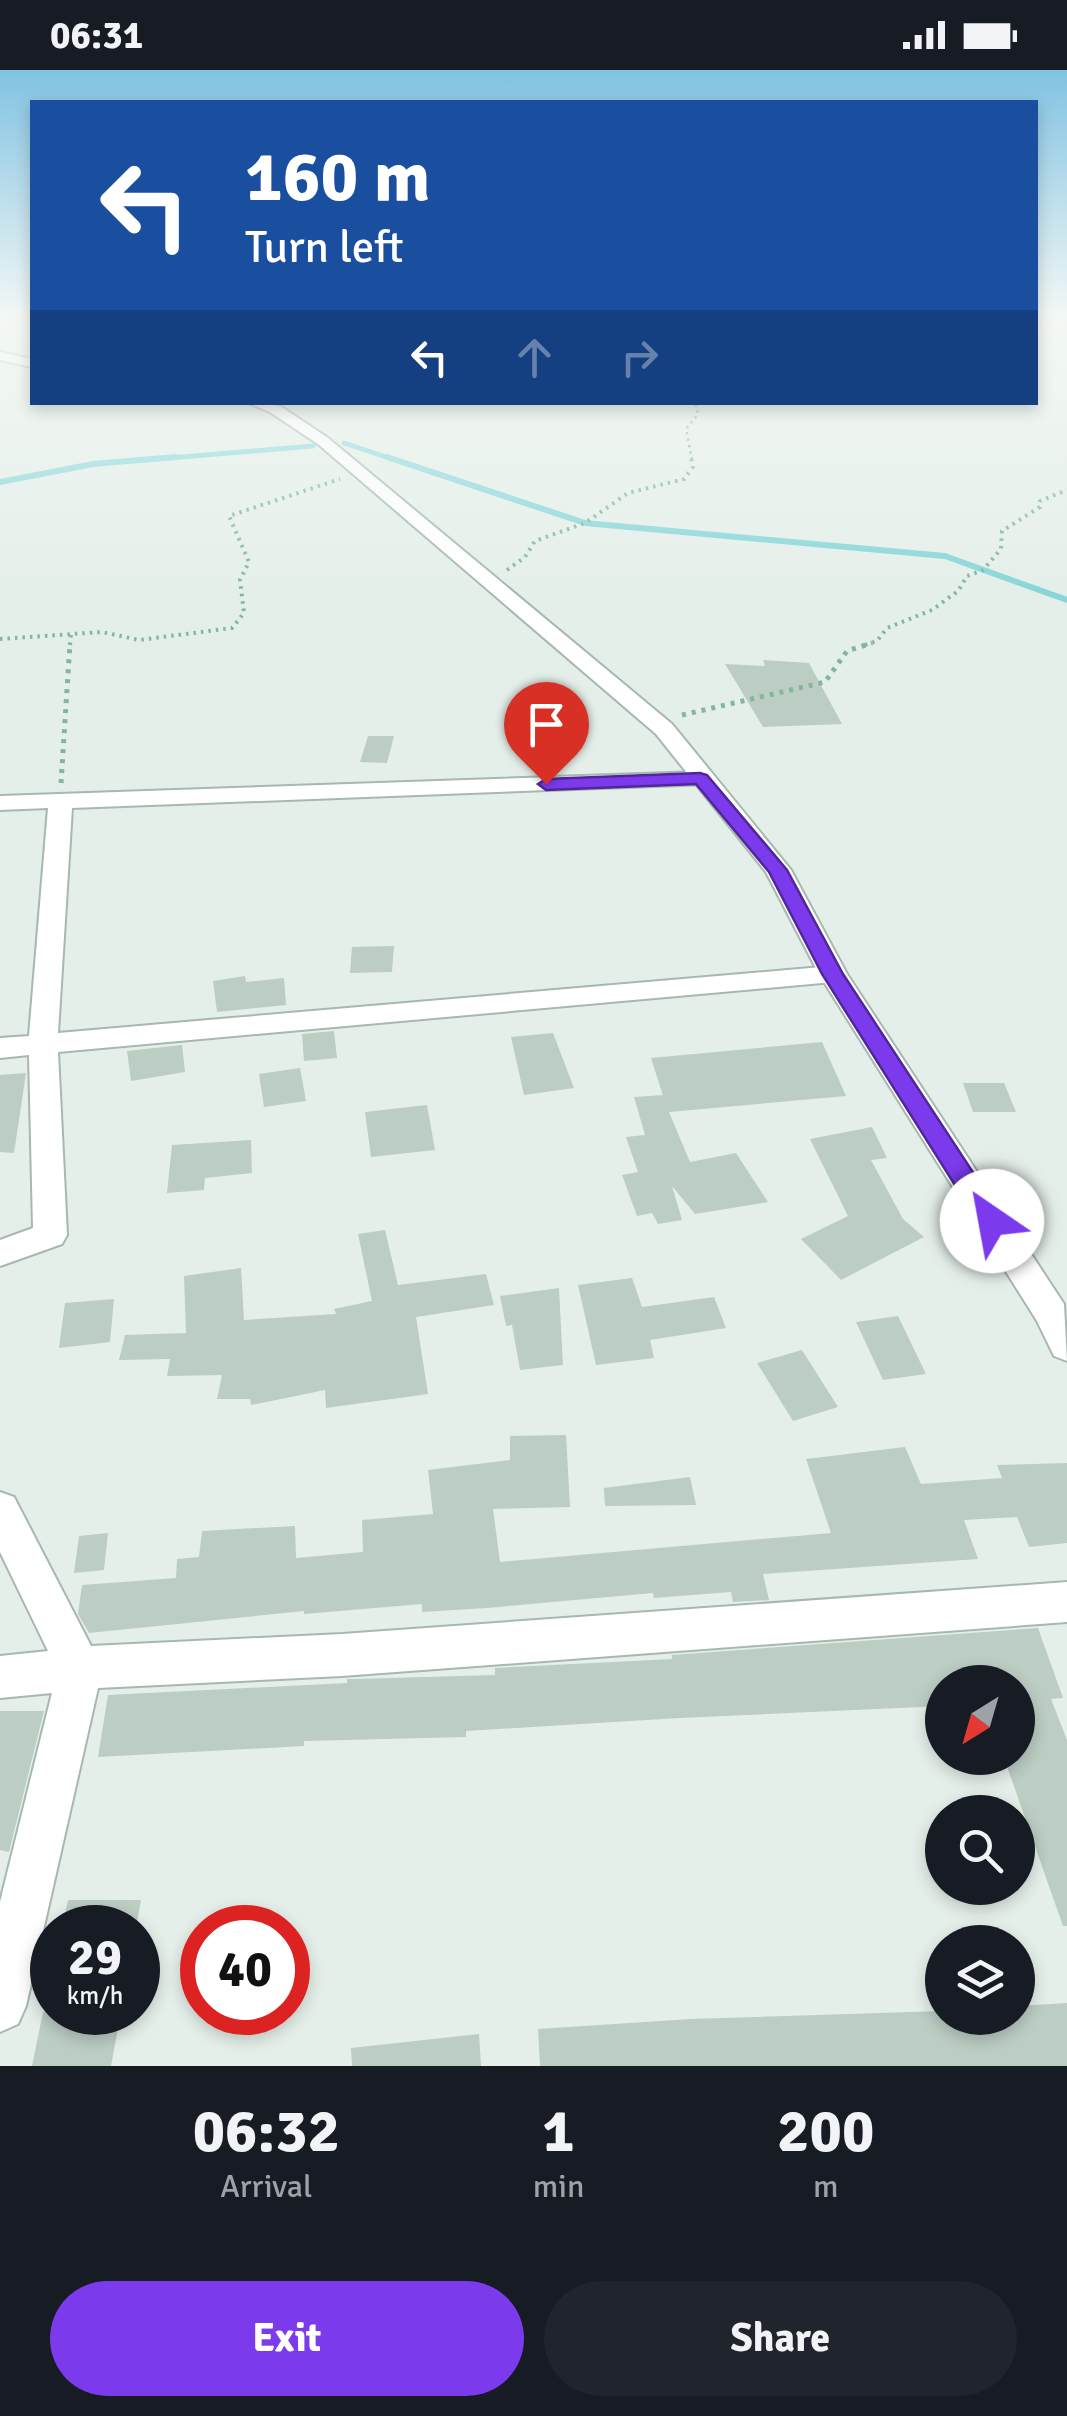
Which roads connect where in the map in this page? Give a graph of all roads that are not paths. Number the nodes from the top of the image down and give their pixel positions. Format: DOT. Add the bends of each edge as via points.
graph roads {
  1 [pos="268,407"];
  2 [pos="700,778"];
  3 [pos="0,802"];
  4 [pos="60,802"];
  5 [pos="833,974"];
  6 [pos="43,1043"];
  7 [pos="0,1048"];
  8 [pos="0,1253"];
  9 [pos="1067,1346"];
  10 [pos="0,1510"];
  11 [pos="1067,1602"];
  12 [pos="80,1668"];
  13 [pos="0,1678"];
  14 [pos="0,2006"];
  1 -- 2 [label="street" via="324,440 664,729"];
  2 -- 4 [label="street"];
  2 -- 5 [label="street" via="778,870"];
  3 -- 4 [label="street"];
  4 -- 6 [label="street"];
  5 -- 6 [label="street"];
  5 -- 9 [label="street"];
  6 -- 7 [label="street"];
  6 -- 8 [label="street" via="50,1235"];
  10 -- 12 [label="street"];
  11 -- 12 [label="street"];
  12 -- 13 [label="street"];
  12 -- 14 [label="street"];
}
